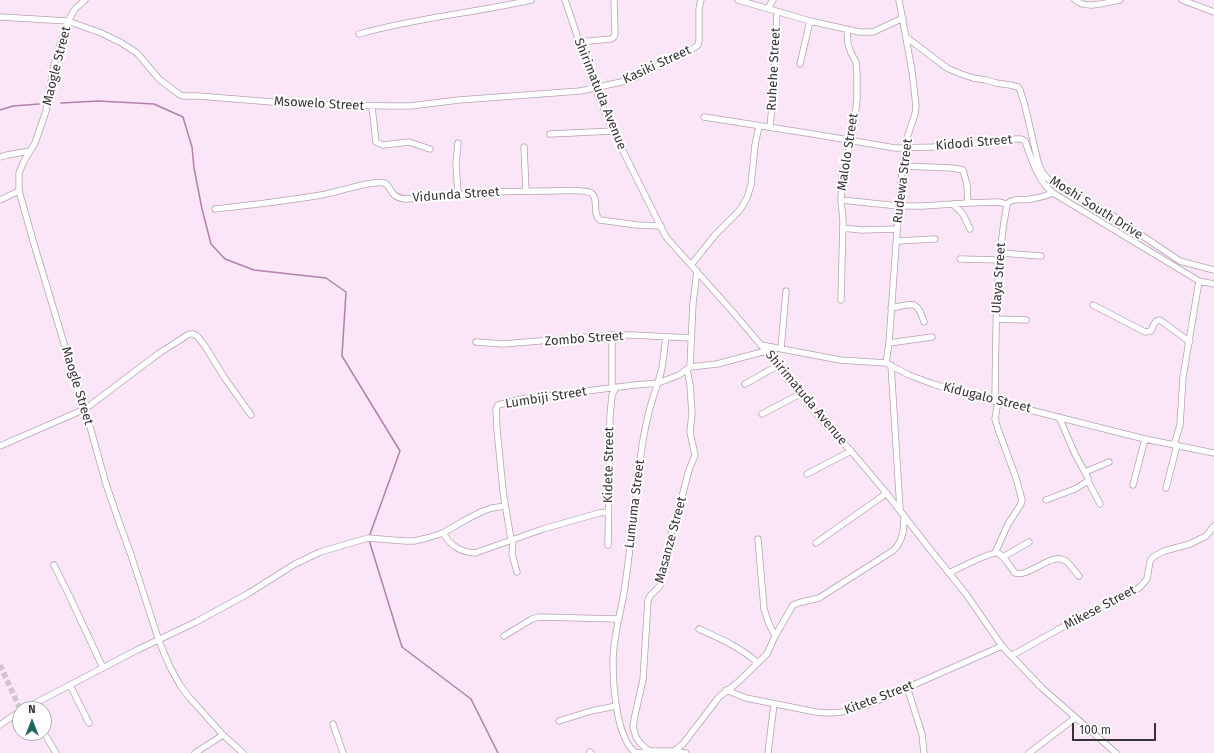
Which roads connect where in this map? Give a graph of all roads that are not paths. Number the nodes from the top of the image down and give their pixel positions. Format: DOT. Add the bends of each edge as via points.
graph roads {
  1 [pos="84,0"];
  2 [pos="530,0"];
  3 [pos="565,0"];
  4 [pos="614,0"];
  5 [pos="701,0"];
  6 [pos="738,0"];
  7 [pos="773,0"];
  8 [pos="899,0"];
  9 [pos="1075,0"];
  10 [pos="1120,0"];
  11 [pos="1182,0"];
  12 [pos="768,8"];
  13 [pos="777,12"];
  14 [pos="1214,12"];
  15 [pos="0,17"];
  16 [pos="902,18"];
  17 [pos="68,21"];
  18 [pos="810,21"];
  19 [pos="847,29"];
  20 [pos="359,34"];
  21 [pos="906,37"];
  22 [pos="579,42"];
  23 [pos="800,64"];
  24 [pos="595,88"];
  25 [pos="372,106"];
  26 [pos="704,117"];
  27 [pos="759,126"];
  28 [pos="770,127"];
  29 [pos="613,131"];
  30 [pos="550,134"];
  31 [pos="851,140"];
  32 [pos="458,144"];
  33 [pos="524,147"];
  34 [pos="430,149"];
  35 [pos="905,149"];
  36 [pos="30,151"];
  37 [pos="0,157"];
  38 [pos="904,166"];
  39 [pos="20,191"];
  40 [pos="526,191"];
  41 [pos="1053,193"];
  42 [pos="458,195"];
  43 [pos="0,200"];
  44 [pos="841,200"];
  45 [pos="968,203"];
  46 [pos="953,204"];
  47 [pos="1006,204"];
  48 [pos="899,206"];
  49 [pos="215,209"];
  50 [pos="661,226"];
  51 [pos="843,228"];
  52 [pos="897,229"];
  53 [pos="970,229"];
  54 [pos="935,239"];
  55 [pos="897,241"];
  56 [pos="1001,253"];
  57 [pos="1041,256"];
  58 [pos="960,259"];
  59 [pos="1000,260"];
  60 [pos="691,264"];
  61 [pos="1214,270"];
  62 [pos="697,271"];
  63 [pos="1199,281"];
  64 [pos="1214,284"];
  65 [pos="786,291"];
  66 [pos="841,300"];
  67 [pos="1093,305"];
  68 [pos="891,308"];
  69 [pos="997,319"];
  70 [pos="1026,320"];
  71 [pos="924,322"];
  72 [pos="612,336"];
  73 [pos="666,337"];
  74 [pos="932,337"];
  75 [pos="691,338"];
  76 [pos="476,342"];
  77 [pos="1190,342"];
  78 [pos="889,343"];
  79 [pos="761,345"];
  80 [pos="780,349"];
  81 [pos="766,351"];
  82 [pos="888,364"];
  83 [pos="777,366"];
  84 [pos="689,368"];
  85 [pos="658,383"];
  86 [pos="745,384"];
  87 [pos="614,387"];
  88 [pos="800,394"];
  89 [pos="997,401"];
  90 [pos="85,409"];
  91 [pos="762,414"];
  92 [pos="251,415"];
  93 [pos="1059,417"];
  94 [pos="1145,439"];
  95 [pos="1175,445"];
  96 [pos="0,446"];
  97 [pos="851,451"];
  98 [pos="1214,453"];
  99 [pos="1109,462"];
  100 [pos="1085,472"];
  101 [pos="807,474"];
  102 [pos="1088,481"];
  103 [pos="1133,485"];
  104 [pos="1166,488"];
  105 [pos="887,493"];
  106 [pos="1046,500"];
  107 [pos="1100,504"];
  108 [pos="505,506"];
  109 [pos="900,510"];
  110 [pos="608,512"];
  111 [pos="904,517"];
  112 [pos="1214,526"];
  113 [pos="443,533"];
  114 [pos="758,538"];
  115 [pos="512,540"];
  116 [pos="1029,542"];
  117 [pos="816,543"];
  118 [pos="608,545"];
  119 [pos="995,553"];
  120 [pos="1003,557"];
  121 [pos="54,566"];
  122 [pos="517,572"];
  123 [pos="949,573"];
  124 [pos="1079,576"];
  125 [pos="618,619"];
  126 [pos="699,629"];
  127 [pos="504,636"];
  128 [pos="775,636"];
  129 [pos="159,641"];
  130 [pos="1002,646"];
  131 [pos="1011,656"];
  132 [pos="758,663"];
  133 [pos="103,668"];
  134 [pos="70,685"];
  135 [pos="908,687"];
  136 [pos="726,690"];
  137 [pos="41,701"];
  138 [pos="774,704"];
  139 [pos="616,706"];
  140 [pos="12,717"];
  141 [pos="1075,718"];
  142 [pos="559,721"];
  143 [pos="89,723"];
  144 [pos="333,724"];
  145 [pos="0,725"];
  146 [pos="223,735"];
  147 [pos="49,741"];
  148 [pos="650,751"];
  149 [pos="674,751"];
  150 [pos="56,753"];
  151 [pos="195,753"];
  152 [pos="244,753"];
  153 [pos="343,753"];
  154 [pos="637,753"];
  155 [pos="686,753"];
  156 [pos="768,753"];
  157 [pos="924,753"];
  158 [pos="1029,753"];
  159 [pos="1116,753"];
  1 -- 17 [label="street, Maogle Street"];
  2 -- 20 [label="street" via="387,26"];
  3 -- 22 [label="street, Shirimatuda Avenue"];
  4 -- 22 [label="street" via="614,37"];
  5 -- 24 [label="street, Kasiki Street" via="698,45 637,77"];
  6 -- 12 [label="street"];
  7 -- 12 [label="street, Ruhehe Street"];
  8 -- 16 [label="street, Rudewa Street"];
  9 -- 10 [label="street" via="1078,3 1090,4"];
  11 -- 14 [label="street"];
  12 -- 13 [label="street"];
  13 -- 18 [label="street"];
  13 -- 28 [label="street, Ruhehe Street"];
  15 -- 17 [label="street, Msowelo Street"];
  16 -- 19 [label="street" via="873,32"];
  16 -- 21 [label="street, Rudewa Street"];
  17 -- 25 [label="street, Msowelo Street" via="101,33 137,53 159,79 183,96"];
  17 -- 36 [label="street, Maogle Street" via="54,65 46,111"];
  18 -- 19 [label="street"];
  18 -- 23 [label="street"];
  19 -- 31 [label="street, Malolo Street" via="848,44 856,62 857,74 857,99"];
  21 -- 35 [label="street, Rudewa Street" via="916,106"];
  21 -- 61 [label="street, Moshi South Drive" via="947,68 973,78 1018,87 1038,162 1047,178 1110,214 1180,261"];
  22 -- 24 [label="street, Shirimatuda Avenue"];
  24 -- 25 [label="street, Msowelo Street" via="410,106"];
  24 -- 29 [label="street, Shirimatuda Avenue"];
  25 -- 34 [label="street" via="378,144 409,142"];
  26 -- 27 [label="street, Kidodi Street"];
  27 -- 28 [label="street, Kidodi Street"];
  27 -- 60 [label="street, Ruhehe Street" via="747,198 740,210 715,234"];
  28 -- 31 [label="street, Kidodi Street"];
  29 -- 30 [label="street"];
  29 -- 50 [label="street, Shirimatuda Avenue"];
  31 -- 35 [label="street, Kidodi Street"];
  31 -- 44 [label="street, Malolo Street" via="842,176"];
  32 -- 42 [label="street"];
  33 -- 40 [label="street"];
  35 -- 38 [label="street, Rudewa Street"];
  35 -- 41 [label="street, Kidodi Street" via="1021,139 1025,141 1039,178"];
  36 -- 37 [label="street"];
  36 -- 39 [label="street, Maogle Street" via="20,173"];
  38 -- 45 [label="street" via="963,170"];
  38 -- 48 [label="street, Rudewa Street"];
  39 -- 43 [label="street"];
  39 -- 90 [label="street, Maogle Street"];
  40 -- 42 [label="street, Vidunda Street"];
  40 -- 50 [label="street, Vidunda Street" via="590,192 595,200 595,214 600,220"];
  41 -- 47 [label="street" via="1029,200 1009,201"];
  41 -- 63 [label="street, Kidodi Street"];
  42 -- 49 [label="street, Vidunda Street" via="399,199 384,183 323,195"];
  44 -- 48 [label="street"];
  44 -- 51 [label="street, Malolo Street"];
  45 -- 46 [label="street"];
  45 -- 47 [label="street"];
  46 -- 48 [label="street"];
  46 -- 53 [label="street" via="963,214"];
  47 -- 56 [label="street, Ulaya Street"];
  48 -- 52 [label="street, Rudewa Street"];
  50 -- 60 [label="street, Shirimatuda Avenue" via="666,237"];
  51 -- 52 [label="street"];
  51 -- 66 [label="street, Malolo Street"];
  52 -- 55 [label="street, Rudewa Street"];
  54 -- 55 [label="street"];
  55 -- 68 [label="street, Rudewa Street"];
  56 -- 57 [label="street"];
  56 -- 59 [label="street, Ulaya Street"];
  58 -- 59 [label="street"];
  59 -- 69 [label="street, Ulaya Street"];
  60 -- 62 [label="street, Shirimatuda Avenue"];
  62 -- 75 [label="street"];
  62 -- 79 [label="street, Shirimatuda Avenue"];
  63 -- 64 [label="street, Kidodi Street"];
  63 -- 77 [label="street"];
  65 -- 80 [label="street"];
  67 -- 77 [label="street" via="1145,332 1151,331 1155,322 1160,320"];
  68 -- 71 [label="street" via="918,306"];
  68 -- 78 [label="street, Rudewa Street"];
  69 -- 70 [label="street"];
  69 -- 89 [label="street, Ulaya Street"];
  72 -- 73 [label="street, Zombo Street"];
  72 -- 76 [label="street, Zombo Street" via="503,344"];
  72 -- 87 [label="street, Kidete Street"];
  73 -- 75 [label="street, Zombo Street"];
  73 -- 85 [label="street, Lumuma Street"];
  74 -- 78 [label="street"];
  75 -- 84 [label="street"];
  77 -- 95 [label="street" via="1183,377 1180,425"];
  78 -- 82 [label="street, Rudewa Street"];
  79 -- 80 [label="street, Kidugalo Street"];
  79 -- 81 [label="street, Shirimatuda Avenue"];
  80 -- 82 [label="street, Kidugalo Street" via="840,360"];
  81 -- 83 [label="street, Shirimatuda Avenue"];
  81 -- 84 [label="street" via="717,364"];
  82 -- 89 [label="street, Kidugalo Street" via="933,384"];
  82 -- 109 [label="street, Rudewa Street"];
  83 -- 86 [label="street"];
  83 -- 88 [label="street, Shirimatuda Avenue"];
  84 -- 85 [label="street"];
  84 -- 148 [label="street, Masanze Street" via="692,414 690,432 695,455 672,529 670,552 660,586 648,600 643,680 633,727 640,743"];
  85 -- 87 [label="street, Lumbiji Street"];
  85 -- 125 [label="street, Lumuma Street" via="646,426 631,545"];
  87 -- 108 [label="street, Lumbiji Street" via="522,399 498,405 496,414"];
  87 -- 110 [label="street, Kidete Street" via="610,416"];
  88 -- 91 [label="street"];
  88 -- 97 [label="street, Shirimatuda Avenue"];
  89 -- 93 [label="street, Kidugalo Street"];
  89 -- 119 [label="street, Ulaya Street" via="995,418 998,430 1022,500"];
  90 -- 92 [label="street" via="171,345 193,334 205,346"];
  90 -- 96 [label="street"];
  90 -- 129 [label="street, Maogle Street" via="109,491"];
  93 -- 94 [label="street, Kidugalo Street"];
  93 -- 100 [label="street"];
  94 -- 95 [label="street, Kidugalo Street"];
  94 -- 103 [label="street"];
  95 -- 98 [label="street, Kidugalo Street"];
  95 -- 104 [label="street"];
  97 -- 101 [label="street"];
  97 -- 105 [label="street, Shirimatuda Avenue"];
  99 -- 100 [label="street"];
  100 -- 102 [label="street"];
  102 -- 106 [label="street"];
  102 -- 107 [label="street"];
  105 -- 109 [label="street, Shirimatuda Avenue"];
  105 -- 117 [label="street"];
  108 -- 113 [label="street" via="483,511"];
  108 -- 115 [label="street, Lumbiji Street"];
  109 -- 111 [label="street, Shirimatuda Avenue"];
  110 -- 115 [label="street" via="551,526"];
  110 -- 118 [label="street, Kidete Street"];
  111 -- 123 [label="street, Shirimatuda Avenue"];
  111 -- 128 [label="street" via="902,539 894,550 819,598 793,605"];
  112 -- 131 [label="street, Mikese Street" via="1206,536 1153,557 1147,580 1128,595 1084,615"];
  113 -- 115 [label="street" via="448,542 456,548 470,553"];
  113 -- 129 [label="street" via="414,541 368,538 320,552 295,564 228,606"];
  114 -- 128 [label="street" via="764,609"];
  115 -- 122 [label="street, Lumbiji Street" via="512,554"];
  116 -- 120 [label="street"];
  119 -- 120 [label="street"];
  119 -- 123 [label="street"];
  120 -- 124 [label="street" via="1017,574 1059,559 1066,561"];
  121 -- 133 [label="street"];
  123 -- 130 [label="street, Shirimatuda Avenue"];
  125 -- 127 [label="street" via="539,617"];
  125 -- 139 [label="street, Lumuma Street" via="613,656"];
  126 -- 132 [label="street" via="731,643"];
  128 -- 132 [label="street" via="767,654"];
  129 -- 133 [label="street"];
  129 -- 146 [label="street, Maogle Street" via="180,685"];
  130 -- 131 [label="street, Shirimatuda Avenue"];
  130 -- 135 [label="street, Kitete Street"];
  131 -- 141 [label="street, Shirimatuda Avenue"];
  132 -- 136 [label="street"];
  133 -- 134 [label="street"];
  134 -- 137 [label="street"];
  134 -- 143 [label="street"];
  135 -- 138 [label="street, Kitete Street" via="849,712 820,713"];
  135 -- 157 [label="street" via="922,734"];
  136 -- 138 [label="street, Kitete Street" via="746,698"];
  136 -- 149 [label="street" via="683,744"];
  138 -- 156 [label="street"];
  139 -- 142 [label="street"];
  139 -- 154 [label="street, Lumuma Street" via="626,739"];
  140 -- 145 [label="street"];
  141 -- 158 [label="street"];
  141 -- 159 [label="street, Shirimatuda Avenue"];
  144 -- 153 [label="street"];
  146 -- 151 [label="street"];
  146 -- 152 [label="street, Maogle Street"];
  147 -- 150 [label="street"];
  148 -- 149 [label="street, Lumuma Street"];
  148 -- 154 [label="street, Lumuma Street"];
  149 -- 155 [label="street, Lumuma Street"];
}
